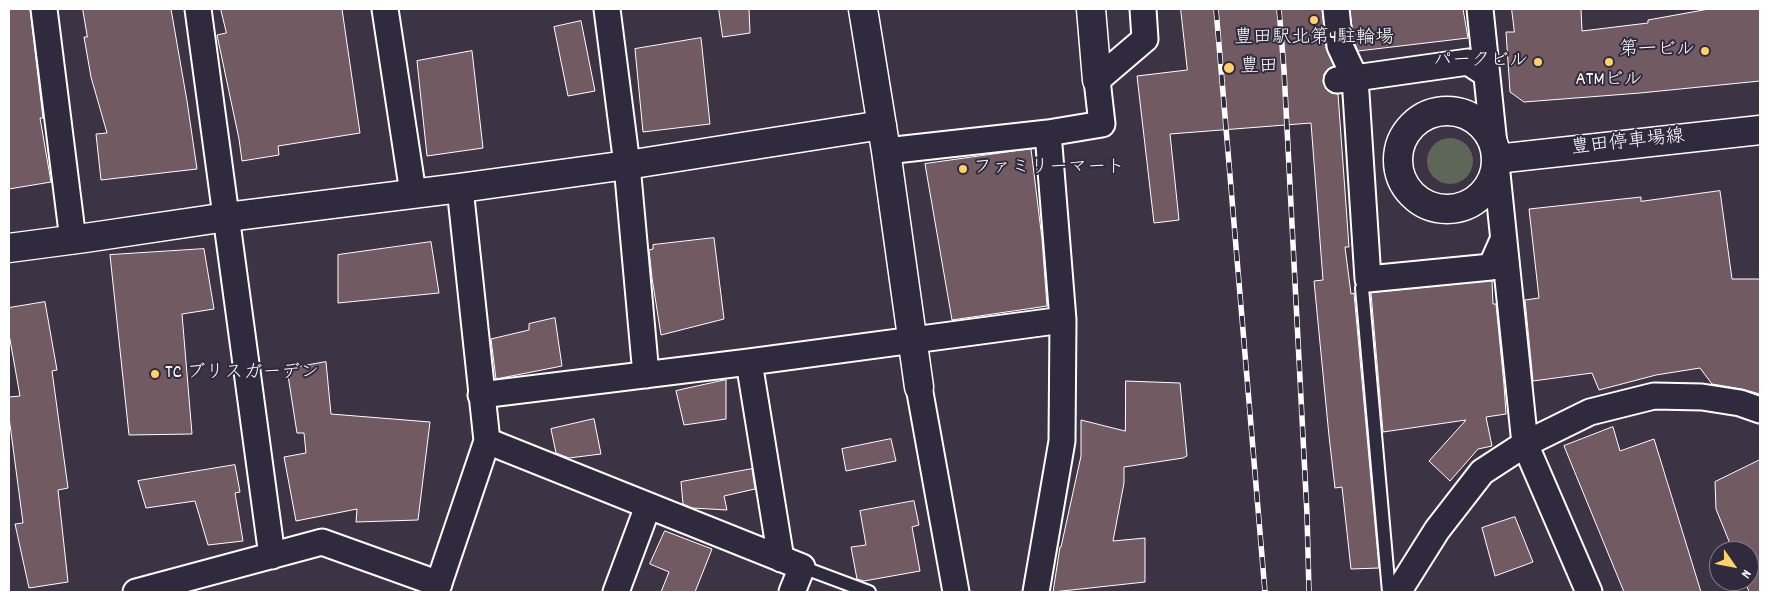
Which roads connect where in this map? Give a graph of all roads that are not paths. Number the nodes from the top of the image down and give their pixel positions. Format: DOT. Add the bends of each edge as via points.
graph roads {
  1 [pos="44,9"];
  2 [pos="198,9"];
  3 [pos="385,9"];
  4 [pos="607,9"];
  5 [pos="863,9"];
  6 [pos="1091,9"];
  7 [pos="1143,9"];
  8 [pos="1336,9"];
  9 [pos="1480,9"];
  10 [pos="1485,73"];
  11 [pos="1346,79"];
  12 [pos="1097,80"];
  13 [pos="1760,130"];
  14 [pos="1048,132"];
  15 [pos="884,138"];
  16 [pos="1496,159"];
  17 [pos="626,165"];
  18 [pos="460,188"];
  19 [pos="413,193"];
  20 [pos="227,217"];
  21 [pos="73,240"];
  22 [pos="1503,240"];
  23 [pos="9,248"];
  24 [pos="1368,279"];
  25 [pos="1063,320"];
  26 [pos="913,339"];
  27 [pos="750,362"];
  28 [pos="646,375"];
  29 [pos="919,387"];
  30 [pos="482,395"];
  31 [pos="1760,410"];
  32 [pos="487,442"];
  33 [pos="1525,444"];
  34 [pos="648,506"];
  35 [pos="272,556"];
  36 [pos="791,563"];
  37 [pos="437,588"];
  38 [pos="140,592"];
  39 [pos="616,592"];
  40 [pos="792,592"];
  41 [pos="869,592"];
  42 [pos="956,592"];
  43 [pos="1036,592"];
  44 [pos="1389,592"];
  45 [pos="1398,592"];
  46 [pos="1589,592"];
  1 -- 21 [label="street"];
  2 -- 20 [label="street"];
  3 -- 19 [label="street"];
  4 -- 17 [label="street"];
  5 -- 15 [label="street"];
  6 -- 12 [label="street"];
  7 -- 12 [label="street" via="1145,39"];
  8 -- 11 [label="street"];
  9 -- 10 [label="street"];
  10 -- 11 [label="street" via="1468,62"];
  10 -- 16 [label="street"];
  11 -- 24 [label="street"];
  12 -- 14 [label="street" via="1102,124"];
  13 -- 16 [label="street, 豊田停車場線"];
  14 -- 15 [label="street"];
  14 -- 25 [label="street"];
  15 -- 17 [label="street"];
  15 -- 26 [label="street"];
  16 -- 22 [label="street"];
  17 -- 18 [label="street"];
  17 -- 28 [label="street"];
  18 -- 19 [label="street"];
  18 -- 30 [label="street"];
  19 -- 20 [label="street"];
  20 -- 21 [label="street"];
  20 -- 35 [label="street"];
  21 -- 23 [label="street"];
  22 -- 24 [label="street" via="1492,267"];
  22 -- 33 [label="street"];
  24 -- 44 [label="lane" via="1362,288"];
  25 -- 26 [label="street"];
  25 -- 43 [label="street" via="1062,442"];
  26 -- 27 [label="street"];
  26 -- 29 [label="street"];
  27 -- 28 [label="street"];
  27 -- 36 [label="street"];
  28 -- 30 [label="street"];
  29 -- 42 [label="street"];
  30 -- 32 [label="street"];
  31 -- 33 [label="street" via="1702,397 1654,396 1590,412"];
  32 -- 34 [label="street"];
  32 -- 37 [label="street"];
  33 -- 45 [label="street" via="1482,472 1437,530"];
  33 -- 46 [label="street"];
  34 -- 36 [label="street"];
  34 -- 39 [label="street"];
  35 -- 37 [label="street" via="322,542"];
  35 -- 38 [label="street"];
  36 -- 40 [label="street"];
  36 -- 41 [label="lane"];
}
